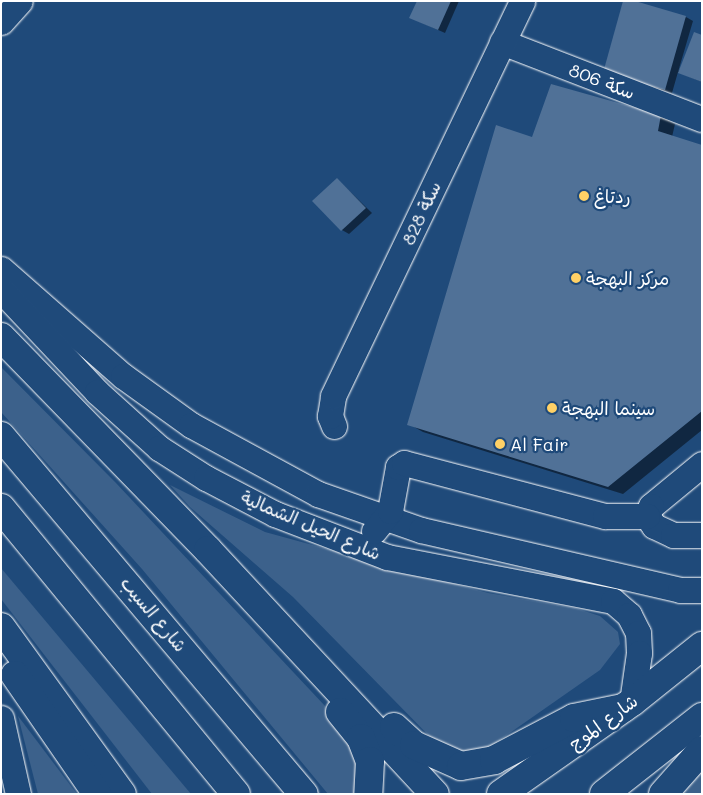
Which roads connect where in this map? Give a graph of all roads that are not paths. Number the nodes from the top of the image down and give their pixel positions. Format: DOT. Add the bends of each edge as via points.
graph roads {
  1 [pos="20,1"];
  2 [pos="522,1"];
  3 [pos="1,22"];
  4 [pos="502,42"];
  5 [pos="702,119"];
  6 [pos="1,269"];
  7 [pos="1,290"];
  8 [pos="1,337"];
  9 [pos="334,426"];
  10 [pos="1,436"];
  11 [pos="702,464"];
  12 [pos="396,491"];
  13 [pos="1,508"];
  14 [pos="647,516"];
  15 [pos="384,519"];
  16 [pos="422,530"];
  17 [pos="702,535"];
  18 [pos="344,542"];
  19 [pos="702,590"];
  20 [pos="247,592"];
  21 [pos="276,625"];
  22 [pos="1,627"];
  23 [pos="702,646"];
  24 [pos="1,652"];
  25 [pos="628,705"];
  26 [pos="60,708"];
  27 [pos="702,717"];
  28 [pos="1,718"];
  29 [pos="702,750"];
  30 [pos="18,794"];
  31 [pos="96,794"];
  32 [pos="122,794"];
  33 [pos="140,794"];
  34 [pos="236,794"];
  35 [pos="304,794"];
  36 [pos="368,794"];
  37 [pos="435,794"];
  38 [pos="501,794"];
  39 [pos="604,794"];
  40 [pos="663,794"];
  1 -- 3 [label="street"];
  2 -- 4 [label="street, سكة 828"];
  4 -- 5 [label="street, سكة 806"];
  4 -- 9 [label="street, سكة 828" via="333,396 330,416"];
  6 -- 15 [label="street, شارع الحيل الشمالية" via="123,376 191,425 318,494"];
  7 -- 18 [label="street, شارع الحيل الشمالية" via="97,392 159,448 206,478 275,514"];
  8 -- 20 [label="main road"];
  10 -- 35 [label="main road, شارع السيب"];
  11 -- 14 [label="street" via="651,506"];
  12 -- 14 [label="street" via="398,467 404,463 605,516"];
  12 -- 15 [label="street"];
  12 -- 16 [label="street"];
  13 -- 34 [label="main road"];
  14 -- 17 [label="street" via="654,526 673,535 686,538"];
  15 -- 16 [label="street, شارع الحيل الشمالية"];
  15 -- 18 [label="street" via="367,536"];
  16 -- 19 [label="street, شارع الحيل الشمالية" via="672,588"];
  18 -- 25 [label="street, شارع الحيل الشمالية" via="387,557 613,601 629,614 638,633 639,653"];
  20 -- 21 [label="main road"];
  20 -- 25 [label="main road" via="300,625 414,745 461,766 494,760 574,718"];
  21 -- 36 [label="main road" via="309,677 361,738 370,762"];
  21 -- 37 [label="main road"];
  22 -- 26 [label="main road"];
  23 -- 25 [label="main road, شارع الموج"];
  24 -- 31 [label="main road"];
  25 -- 38 [label="main road, شارع الموج"];
  26 -- 32 [label="main road"];
  26 -- 33 [label="main road" via="107,752"];
  27 -- 39 [label="main road"];
  28 -- 30 [label="street"];
  29 -- 40 [label="main road"];
}
